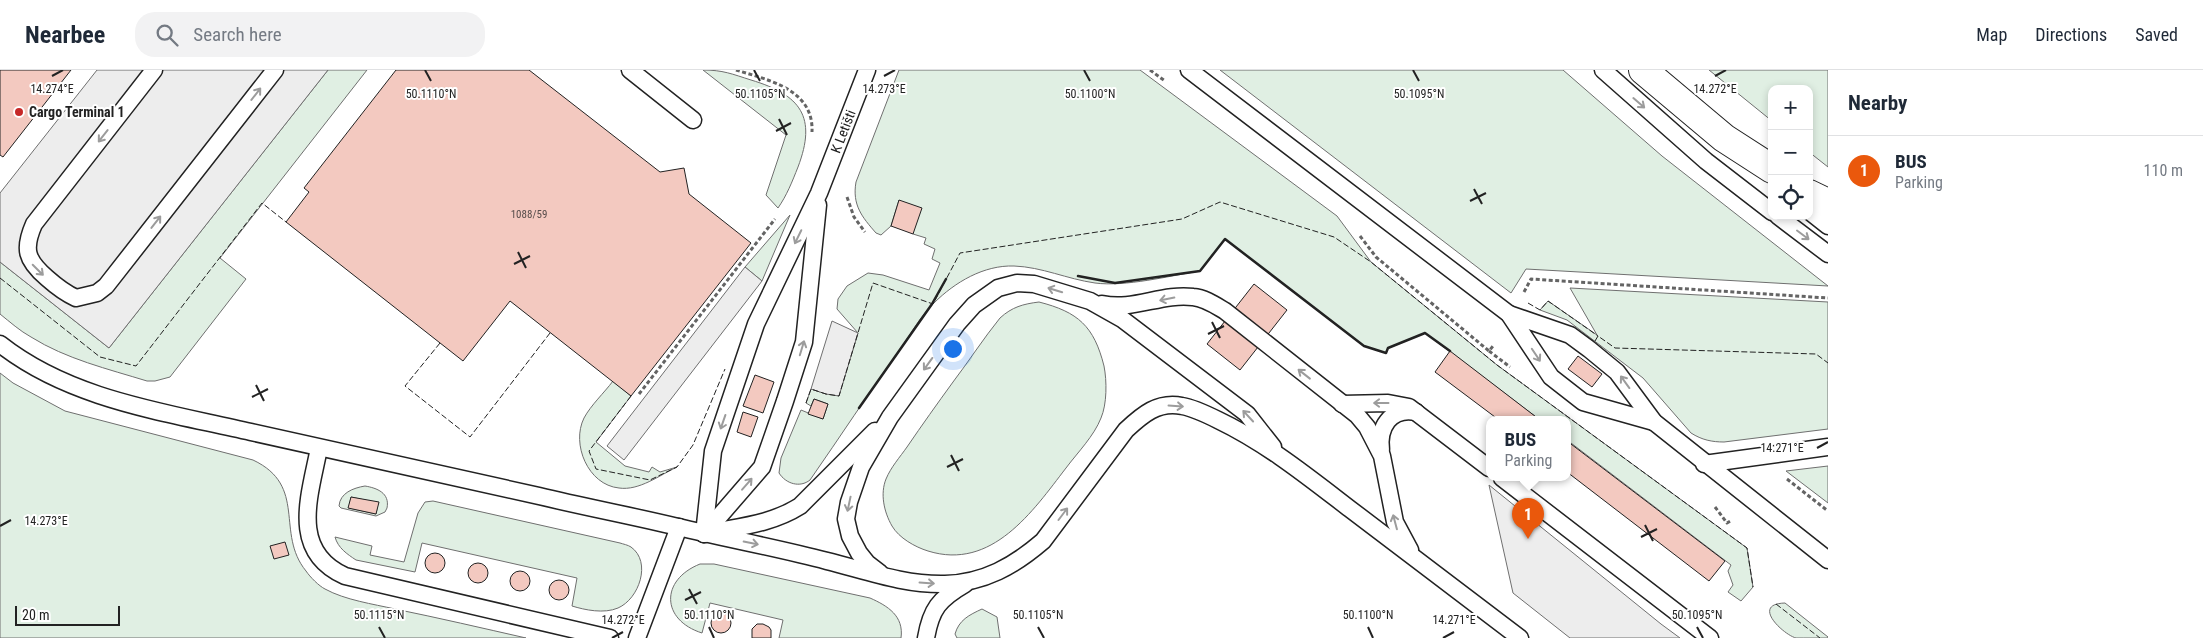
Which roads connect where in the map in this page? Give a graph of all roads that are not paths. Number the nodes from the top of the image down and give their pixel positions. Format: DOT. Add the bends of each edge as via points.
graph roads {
  1 [pos="154,70"];
  2 [pos="275,70"];
  3 [pos="630,70"];
  4 [pos="867,70"];
  5 [pos="1189,70"];
  6 [pos="1603,70"];
  7 [pos="1643,70"];
  8 [pos="693,120"];
  9 [pos="1724,138"];
  10 [pos="1768,166"];
  11 [pos="1768,176"];
  12 [pos="819,192"];
  13 [pos="1817,200"];
  14 [pos="1768,209"];
  15 [pos="1783,220"];
  16 [pos="1828,226"];
  17 [pos="1828,254"];
  18 [pos="1090,301"];
  19 [pos="1509,314"];
  20 [pos="0,344"];
  21 [pos="1342,404"];
  22 [pos="1418,412"];
  23 [pos="890,417"];
  24 [pos="1654,422"];
  25 [pos="1828,447"];
  26 [pos="319,448"];
  27 [pos="1278,454"];
  28 [pos="1382,456"];
  29 [pos="1704,464"];
  30 [pos="1486,466"];
  31 [pos="1506,481"];
  32 [pos="679,527"];
  33 [pos="704,534"];
  34 [pos="1828,560"];
  35 [pos="1420,563"];
  36 [pos="902,581"];
  37 [pos="966,583"];
  38 [pos="610,638"];
  39 [pos="637,638"];
  40 [pos="926,638"];
  41 [pos="1520,638"];
  42 [pos="1710,638"];
  1 -- 2 [label="lane, one-way" via="28,236 28,256 34,267 63,292 76,298 97,293 106,286"];
  3 -- 8 [label="lane"];
  4 -- 12 [label="lane, K Letišti"];
  5 -- 19 [label="lane"];
  6 -- 14 [label="lane, one-way" via="1706,161"];
  7 -- 9 [label="main road"];
  9 -- 10 [label="main road"];
  9 -- 11 [label="lane"];
  12 -- 33 [label="lane, one-way" via="756,324 713,451"];
  33 -- 12 [label="lane, one-way" via="762,467 804,342"];
  13 -- 16 [label="lane"];
  15 -- 17 [label="lane, one-way"];
  21 -- 18 [label="lane, one-way" via="1210,302 1193,296 1126,307"];
  18 -- 23 [label="lane, one-way" via="1034,284 1017,283 998,288 957,324"];
  27 -- 18 [label="lane, one-way" via="1247,414 1122,319"];
  24 -- 19 [label="lane, one-way" via="1617,372 1570,335"];
  19 -- 24 [label="lane, one-way" via="1551,377 1583,402"];
  20 -- 26 [label="lane" via="51,377 82,391"];
  22 -- 21 [label="lane, one-way" via="1388,403"];
  21 -- 28 [label="lane" via="1367,427"];
  22 -- 28 [label="lane" via="1398,413 1386,422 1380,435"];
  22 -- 30 [label="lane"];
  23 -- 33 [label="lane" via="800,506 770,521"];
  23 -- 36 [label="lane, one-way" via="861,467 846,519 850,536 867,563 878,572"];
  24 -- 29 [label="lane"];
  25 -- 29 [label="lane"];
  26 -- 32 [label="lane"];
  26 -- 38 [label="lane" via="306,516 313,546 332,571"];
  27 -- 35 [label="lane"];
  37 -- 27 [label="lane, one-way" via="1007,568 1043,541 1126,430 1152,409 1167,405 1202,412"];
  35 -- 28 [label="lane, one-way" via="1404,542 1395,522"];
  29 -- 34 [label="lane"];
  31 -- 42 [label="lane"];
  32 -- 33 [label="lane"];
  32 -- 39 [label="lane"];
  33 -- 36 [label="lane, one-way"];
  35 -- 41 [label="lane"];
  36 -- 37 [label="lane, one-way"];
  37 -- 40 [label="lane" via="946,596 934,609"];
}
